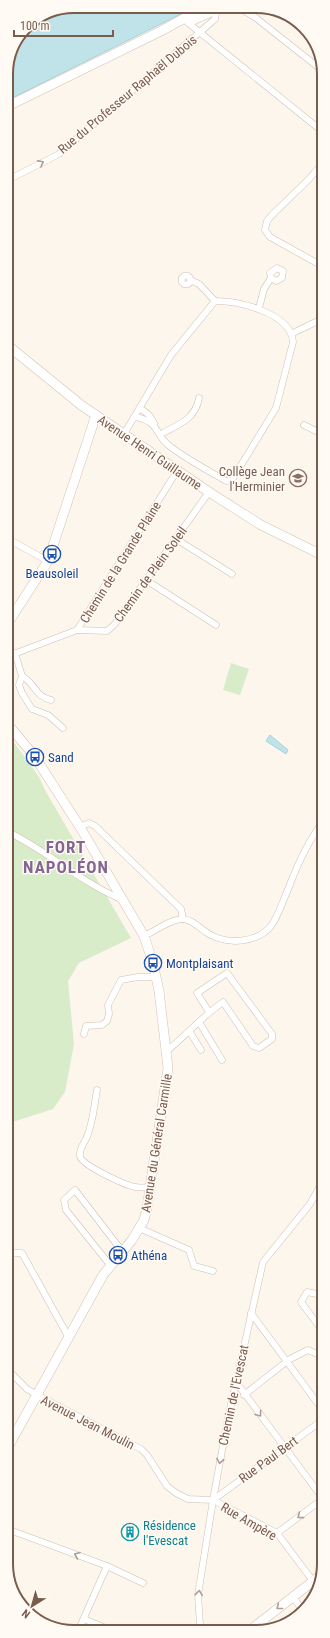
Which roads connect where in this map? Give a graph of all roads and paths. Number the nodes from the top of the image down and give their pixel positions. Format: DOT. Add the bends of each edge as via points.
graph roads {
  1 [pos="195,13"];
  2 [pos="207,13"];
  3 [pos="216,13"];
  4 [pos="248,13"];
  5 [pos="252,13"];
  6 [pos="256,18"];
  7 [pos="187,22"];
  8 [pos="161,31"];
  9 [pos="199,33"];
  10 [pos="316,65"];
  11 [pos="13,104"];
  12 [pos="317,126"];
  13 [pos="317,170"];
  14 [pos="13,177"];
  15 [pos="317,263"];
  16 [pos="271,278"];
  17 [pos="190,280"];
  18 [pos="215,301"];
  19 [pos="259,308"];
  20 [pos="317,321"];
  21 [pos="293,333"];
  22 [pos="13,350"];
  23 [pos="200,398"];
  24 [pos="140,408"];
  25 [pos="96,415"];
  26 [pos="136,417"];
  27 [pos="154,424"];
  28 [pos="304,425"];
  29 [pos="317,432"];
  30 [pos="124,434"];
  31 [pos="161,434"];
  32 [pos="177,471"];
  33 [pos="209,492"];
  34 [pos="176,539"];
  35 [pos="13,542"];
  36 [pos="317,553"];
  37 [pos="48,562"];
  38 [pos="232,574"];
  39 [pos="146,580"];
  40 [pos="13,608"];
  41 [pos="216,625"];
  42 [pos="77,630"];
  43 [pos="15,653"];
  44 [pos="22,676"];
  45 [pos="51,700"];
  46 [pos="63,728"];
  47 [pos="13,730"];
  48 [pos="80,827"];
  49 [pos="317,830"];
  50 [pos="13,835"];
  51 [pos="123,900"];
  52 [pos="183,919"];
  53 [pos="144,936"];
  54 [pos="156,977"];
  55 [pos="209,1012"];
  56 [pos="199,1022"];
  57 [pos="190,1032"];
  58 [pos="84,1034"];
  59 [pos="201,1050"];
  60 [pos="167,1051"];
  61 [pos="222,1060"];
  62 [pos="97,1090"];
  63 [pos="150,1187"];
  64 [pos="317,1192"];
  65 [pos="139,1228"];
  66 [pos="122,1251"];
  67 [pos="13,1254"];
  68 [pos="110,1265"];
  69 [pos="213,1271"];
  70 [pos="317,1294"];
  71 [pos="251,1313"];
  72 [pos="317,1324"];
  73 [pos="69,1338"];
  74 [pos="317,1354"];
  75 [pos="286,1362"];
  76 [pos="13,1375"];
  77 [pos="236,1382"];
  78 [pos="37,1395"];
  79 [pos="244,1395"];
  80 [pos="317,1403"];
  81 [pos="317,1424"];
  82 [pos="13,1437"];
  83 [pos="285,1447"];
  84 [pos="317,1490"];
  85 [pos="213,1500"];
  86 [pos="317,1504"];
  87 [pos="13,1532"];
  88 [pos="277,1534"];
  89 [pos="107,1566"];
  90 [pos="313,1581"];
  91 [pos="143,1583"];
  92 [pos="292,1597"];
  93 [pos="300,1606"];
  94 [pos="84,1618"];
  95 [pos="81,1625"];
  96 [pos="100,1625"];
  97 [pos="200,1625"];
  98 [pos="257,1625"];
  1 -- 8 [label="street"];
  2 -- 7 [label="street"];
  3 -- 9 [label="street, Rue du Professeur Raphaël Dubois" via="215,19"];
  4 -- 6 [label="street"];
  5 -- 6 [label="street"];
  6 -- 10 [label="street"];
  7 -- 8 [label="street"];
  7 -- 9 [label="street"];
  8 -- 11 [label="street"];
  9 -- 12 [label="street"];
  14 -- 9 [label="street, Rue du Professeur Raphaël Dubois, one-way" via="59,154"];
  13 -- 15 [label="street" via="272,215 265,230 270,237"];
  16 -- 19 [label="street" via="264,289"];
  17 -- 18 [label="street" via="199,284"];
  18 -- 19 [label="street"];
  18 -- 24 [label="street" via="171,355"];
  19 -- 21 [label="street" via="286,325"];
  20 -- 21 [label="street"];
  21 -- 31 [label="street" via="276,408 232,480 226,481 167,444"];
  22 -- 25 [label="street, Avenue Henri Guillaume"];
  23 -- 31 [label="street" via="198,407 191,417"];
  24 -- 26 [label="street"];
  24 -- 27 [label="street" via="149,415"];
  25 -- 30 [label="street, Avenue Henri Guillaume"];
  25 -- 37 [label="street"];
  26 -- 27 [label="street"];
  26 -- 30 [label="street"];
  27 -- 31 [label="street"];
  28 -- 29 [label="street"];
  30 -- 32 [label="street, Avenue Henri Guillaume"];
  32 -- 33 [label="street, Avenue Henri Guillaume"];
  32 -- 42 [label="street, Chemin de la Grande Plaine"];
  33 -- 34 [label="street, Chemin de Plein Soleil"];
  33 -- 36 [label="street, Avenue Henri Guillaume" via="260,525"];
  34 -- 38 [label="street"];
  34 -- 39 [label="street, Chemin de Plein Soleil"];
  35 -- 37 [label="street"];
  37 -- 40 [label="street"];
  39 -- 41 [label="street"];
  39 -- 42 [label="street, Chemin de Plein Soleil" via="107,631"];
  42 -- 43 [label="street, Chemin de la Grande Plaine"];
  43 -- 44 [label="street"];
  44 -- 45 [label="street" via="42,697"];
  44 -- 46 [label="street" via="19,685 32,709 48,715"];
  47 -- 48 [label="street, Avenue du Général Carmille" via="35,757"];
  48 -- 51 [label="street, Avenue du Général Carmille"];
  48 -- 52 [label="street" via="89,823 95,826 182,909"];
  49 -- 52 [label="street" via="305,848 274,920 262,935 244,940 217,937"];
  50 -- 51 [label="street" via="108,894"];
  51 -- 53 [label="street, Avenue du Général Carmille"];
  52 -- 53 [label="street"];
  53 -- 54 [label="street, Avenue du Général Carmille"];
  54 -- 58 [label="street" via="121,980 108,1005 107,1021 102,1025 86,1026"];
  54 -- 60 [label="street, Avenue du Général Carmille"];
  55 -- 55 [label="street" via="223,1002 253,1046 260,1048 272,1039 272,1034 227,973 197,993"];
  55 -- 56 [label="street"];
  56 -- 57 [label="street"];
  56 -- 61 [label="street"];
  57 -- 59 [label="street"];
  57 -- 60 [label="street"];
  60 -- 63 [label="street, Avenue du Général Carmille" via="167,1083"];
  62 -- 63 [label="street" via="87,1137 80,1151 82,1162 134,1187"];
  63 -- 65 [label="street, Avenue du Général Carmille" via="146,1214"];
  64 -- 71 [label="street, Chemin de l'Evescat" via="310,1204 263,1262"];
  65 -- 66 [label="street, Avenue du Général Carmille"];
  65 -- 69 [label="street" via="189,1250 194,1266"];
  66 -- 68 [label="street, Avenue du Général Carmille"];
  66 -- 68 [label="street" via="75,1190 64,1200 66,1210"];
  67 -- 73 [label="street" via="22,1253"];
  68 -- 73 [label="street, Avenue du Général Carmille"];
  70 -- 72 [label="street" via="307,1292 301,1302"];
  71 -- 75 [label="street"];
  71 -- 77 [label="street, Chemin de l'Evescat"];
  73 -- 78 [label="street, Avenue du Général Carmille"];
  74 -- 75 [label="street" via="308,1350"];
  75 -- 79 [label="street"];
  75 -- 80 [label="street"];
  76 -- 78 [label="street, Avenue Jean Moulin"];
  77 -- 79 [label="street"];
  77 -- 85 [label="street, Chemin de l'Evescat, one-way"];
  78 -- 82 [label="street, Avenue du Général Carmille"];
  78 -- 85 [label="street, Avenue Jean Moulin" via="141,1449 167,1486 176,1493 188,1499"];
  79 -- 83 [label="street, one-way"];
  81 -- 83 [label="street, Rue Paul Bert"];
  83 -- 84 [label="street"];
  83 -- 85 [label="street, Rue Paul Bert"];
  85 -- 88 [label="street, Rue Ampère"];
  97 -- 85 [label="street, Chemin de l'Evescat, one-way" via="198,1595"];
  86 -- 88 [label="street, one-way"];
  89 -- 87 [label="street, one-way"];
  88 -- 90 [label="street, Rue Ampère"];
  89 -- 91 [label="street"];
  89 -- 94 [label="street"];
  90 -- 92 [label="street"];
  92 -- 93 [label="street"];
  92 -- 98 [label="street, one-way"];
  94 -- 95 [label="street"];
  94 -- 96 [label="street"];
}
